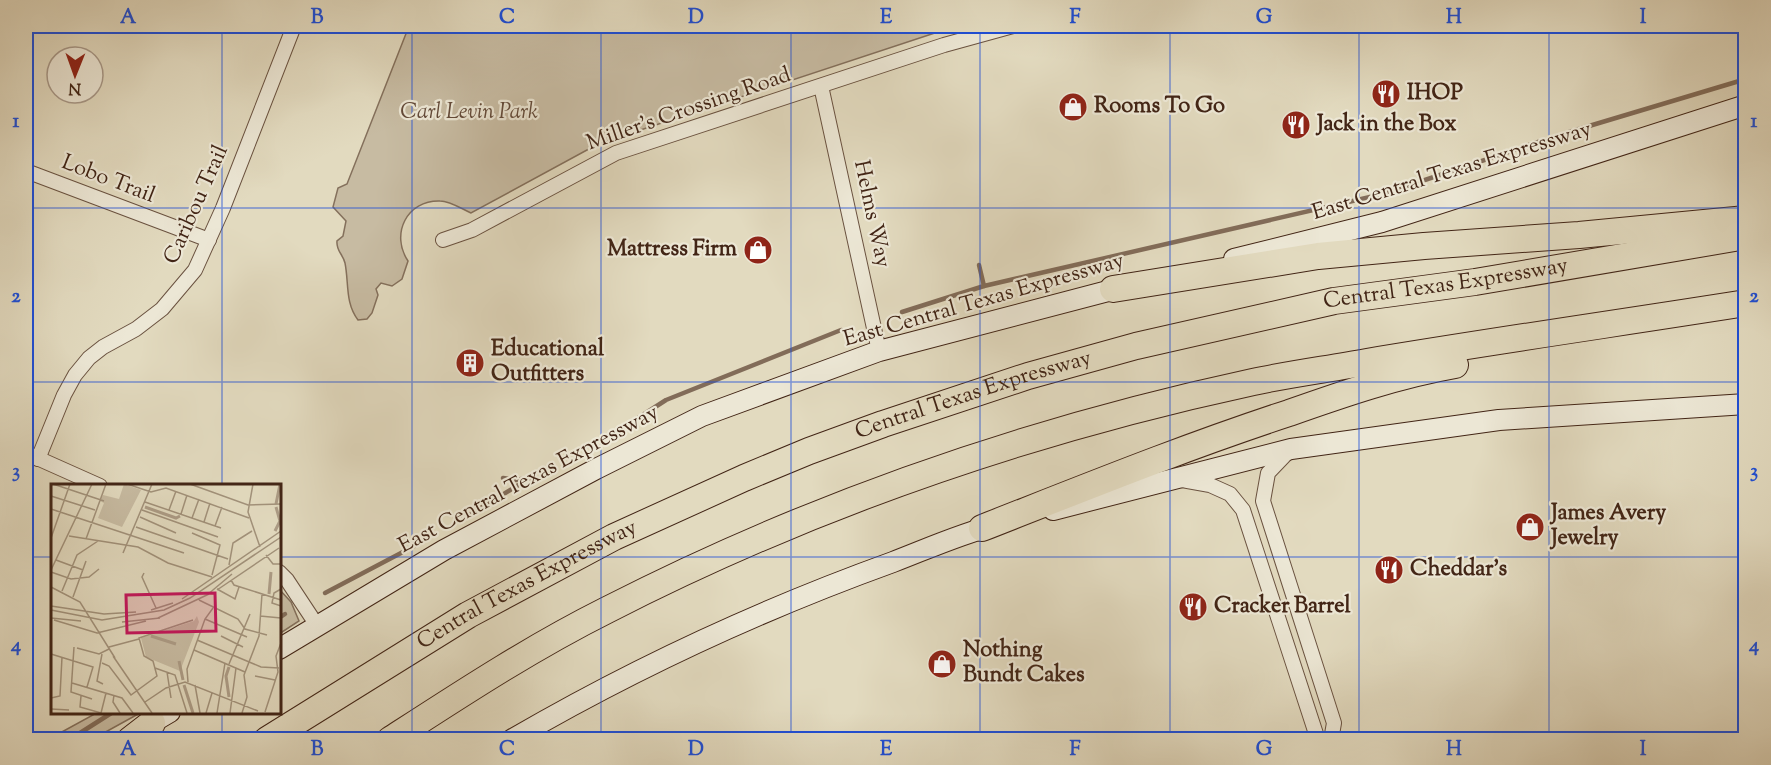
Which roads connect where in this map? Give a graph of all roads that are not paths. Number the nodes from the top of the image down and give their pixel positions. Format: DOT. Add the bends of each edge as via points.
graph roads {
  1 [pos="294,26"];
  2 [pos="1013,26"];
  3 [pos="822,86"];
  4 [pos="1746,105"];
  5 [pos="1746,121"];
  6 [pos="1684,125"];
  7 [pos="26,171"];
  8 [pos="1746,219"];
  9 [pos="1746,236"];
  10 [pos="209,240"];
  11 [pos="443,240"];
  12 [pos="1113,289"];
  13 [pos="1746,303"];
  14 [pos="1719,308"];
  15 [pos="879,351"];
  16 [pos="1746,404"];
  17 [pos="1290,449"];
  18 [pos="32,456"];
  19 [pos="1177,479"];
  20 [pos="95,484"];
  21 [pos="982,528"];
  22 [pos="280,574"];
  23 [pos="318,627"];
  24 [pos="280,648"];
  25 [pos="161,718"];
  26 [pos="122,740"];
  27 [pos="130,740"];
  28 [pos="267,740"];
  29 [pos="390,740"];
  30 [pos="510,740"];
  31 [pos="1318,740"];
  32 [pos="1331,740"];
  1 -- 10 [label="street, Caribou Trail"];
  2 -- 3 [label="street, Miller's Crossing Road"];
  3 -- 11 [label="street, Miller's Crossing Road" via="616,153 472,230"];
  3 -- 15 [label="street, Helms Way"];
  4 -- 6 [label="main road, East Central Texas Expressway"];
  5 -- 6 [label="main road"];
  6 -- 12 [label="main road, East Central Texas Expressway" via="1383,222"];
  7 -- 10 [label="street, Lobo Trail"];
  8 -- 12 [label="highway" via="1318,256"];
  9 -- 28 [label="highway, Central Texas Expressway" via="1475,282 1334,301 1136,346 1028,376 883,424 809,451 614,537 468,615"];
  10 -- 18 [label="street, Caribou Trail" via="195,270 162,309 103,347 75,375"];
  12 -- 15 [label="main road, East Central Texas Expressway"];
  13 -- 14 [label="highway"];
  14 -- 21 [label="highway" via="1685,326 1423,370 1206,440"];
  14 -- 29 [label="highway" via="1253,382 1015,444 855,500 745,544 605,610 506,666"];
  15 -- 23 [label="main road, East Central Texas Expressway" via="702,416 444,550"];
  16 -- 17 [label="main road" via="1499,420"];
  17 -- 19 [label="main road"];
  17 -- 32 [label="street" via="1269,473 1263,501 1334,723"];
  18 -- 20 [label="street"];
  19 -- 21 [label="main road"];
  19 -- 31 [label="street" via="1210,485 1230,494 1243,510"];
  21 -- 30 [label="main road" via="739,622 654,662"];
  22 -- 23 [label="street"];
  23 -- 24 [label="main road, East Central Texas Expressway"];
  25 -- 26 [label="main road"];
  25 -- 27 [label="highway"];
}
